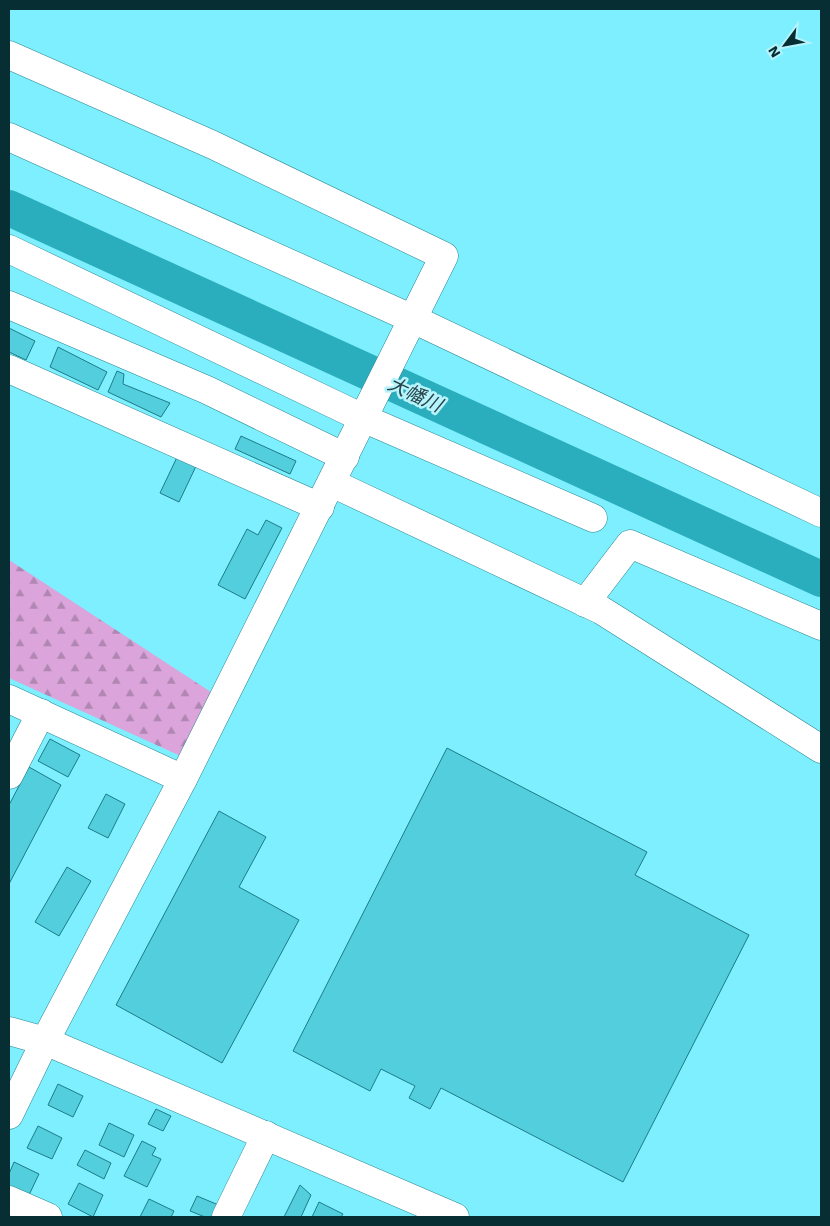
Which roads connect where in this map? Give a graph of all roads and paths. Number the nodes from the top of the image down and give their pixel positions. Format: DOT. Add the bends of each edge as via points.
graph roads {
  1 [pos="9,55"];
  2 [pos="9,137"];
  3 [pos="9,249"];
  4 [pos="9,305"];
  5 [pos="413,319"];
  6 [pos="9,369"];
  7 [pos="365,419"];
  8 [pos="345,457"];
  9 [pos="326,495"];
  10 [pos="821,513"];
  11 [pos="593,518"];
  12 [pos="585,603"];
  13 [pos="821,626"];
  14 [pos="9,698"];
  15 [pos="40,713"];
  16 [pos="821,749"];
  17 [pos="9,775"];
  18 [pos="183,780"];
  19 [pos="9,1031"];
  20 [pos="45,1041"];
  21 [pos="9,1115"];
  22 [pos="266,1135"];
  23 [pos="9,1200"];
  24 [pos="48,1217"];
  25 [pos="226,1217"];
  26 [pos="452,1217"];
  1 -- 5 [label="street" via="213,145 444,256"];
  2 -- 5 [label="street"];
  3 -- 7 [label="street"];
  4 -- 8 [label="street" via="207,390"];
  5 -- 7 [label="street"];
  5 -- 10 [label="street"];
  6 -- 9 [label="street"];
  7 -- 8 [label="street"];
  7 -- 11 [label="street"];
  8 -- 9 [label="street"];
  9 -- 12 [label="street"];
  9 -- 18 [label="street"];
  12 -- 13 [label="street" via="630,544"];
  12 -- 16 [label="street"];
  14 -- 15 [label="street"];
  15 -- 17 [label="street"];
  15 -- 18 [label="street"];
  18 -- 20 [label="street"];
  19 -- 20 [label="street"];
  20 -- 21 [label="street"];
  20 -- 22 [label="street"];
  22 -- 25 [label="street"];
  22 -- 26 [label="street"];
  23 -- 24 [label="street"];
}
